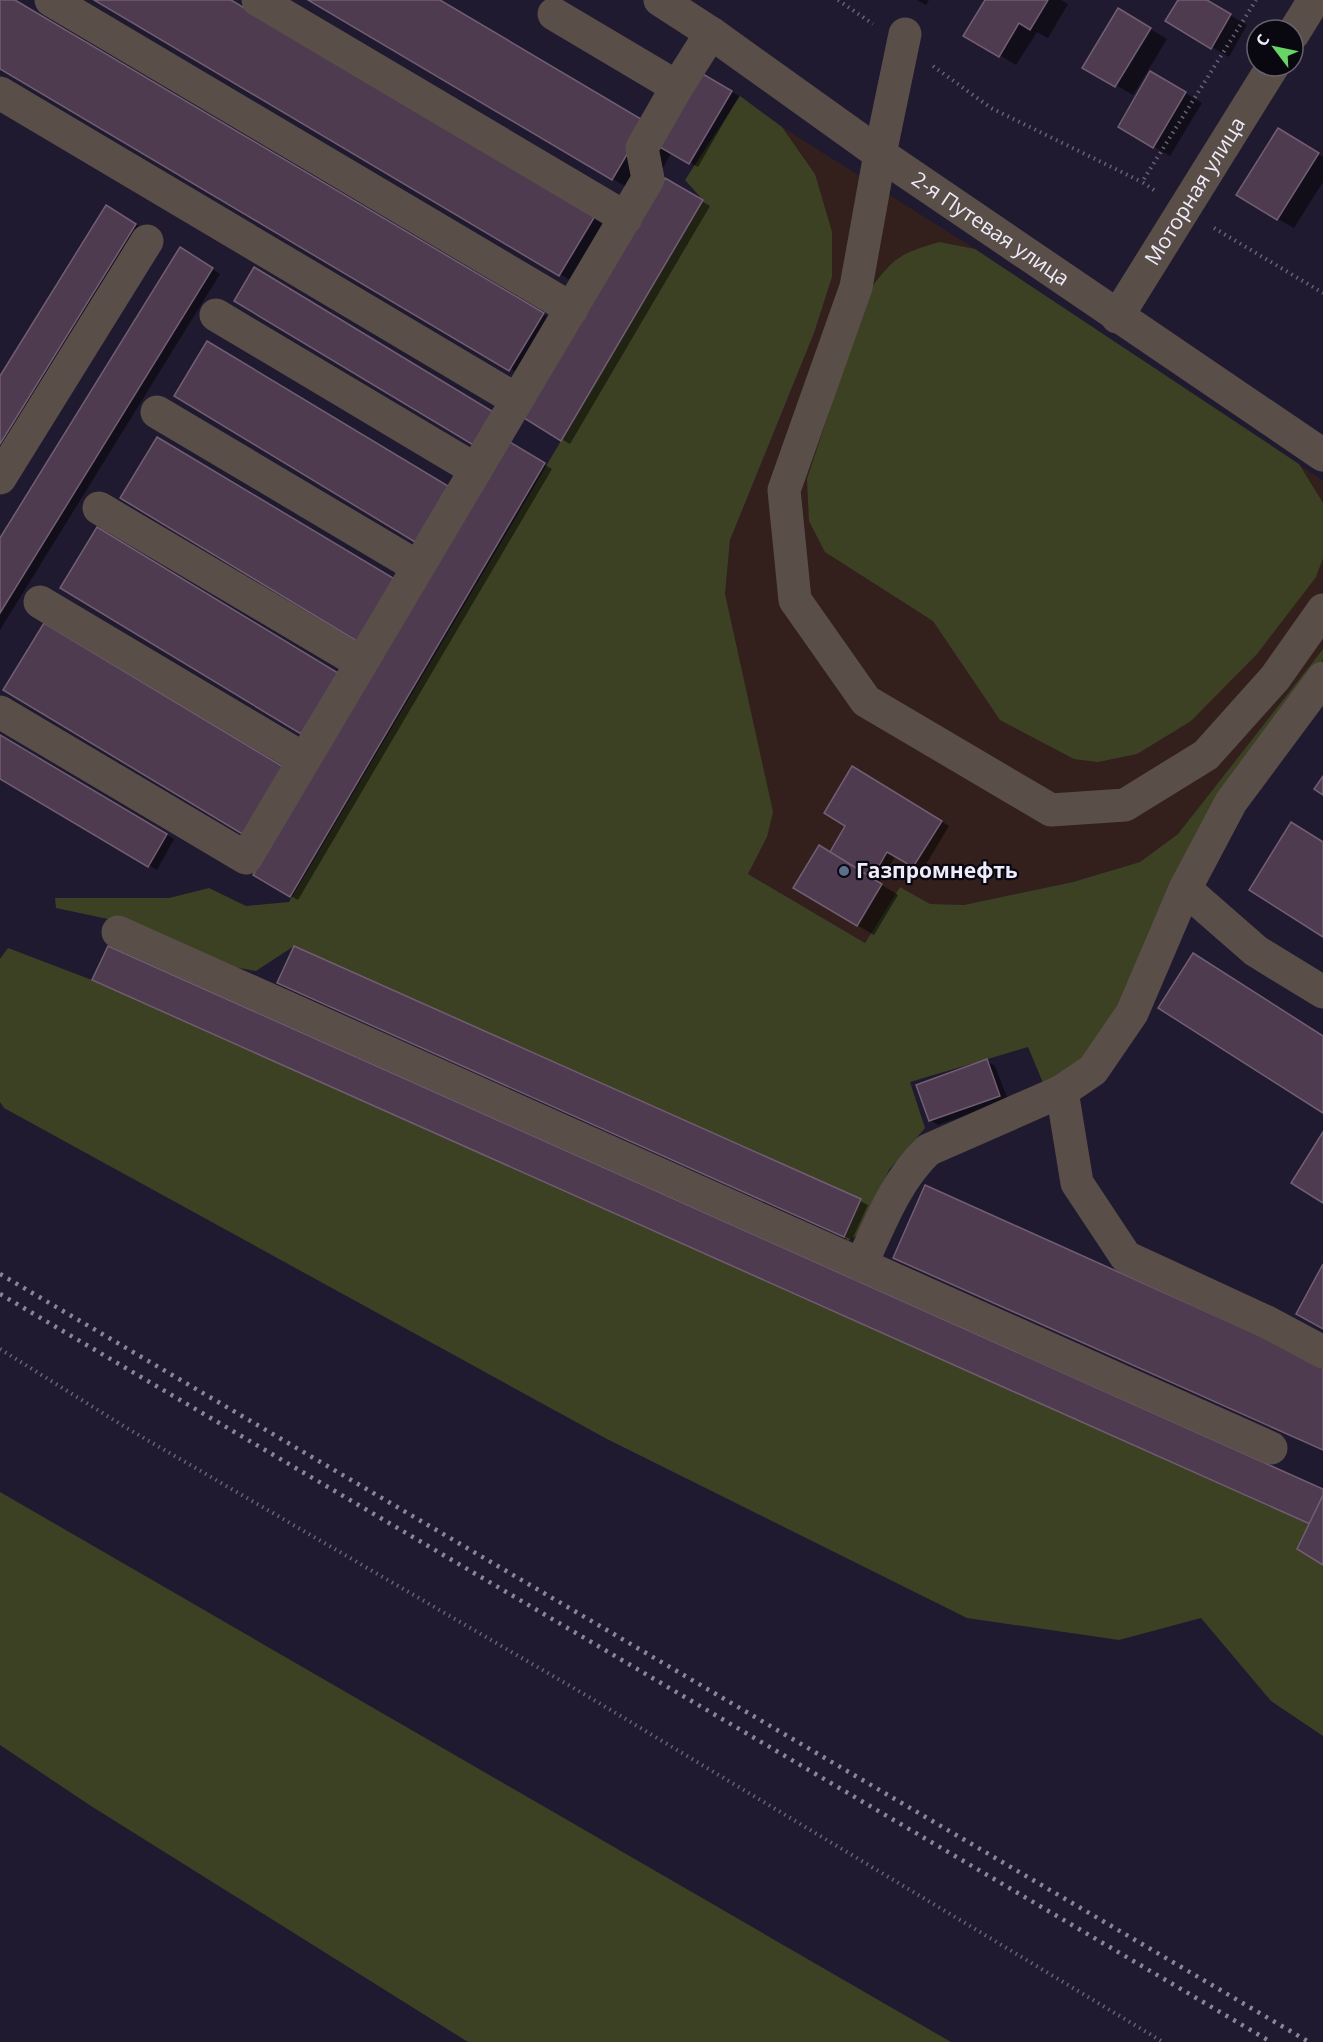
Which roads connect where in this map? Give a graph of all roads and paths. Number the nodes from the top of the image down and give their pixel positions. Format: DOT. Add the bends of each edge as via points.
graph roads {
  1 [pos="51,0"];
  2 [pos="258,0"];
  3 [pos="660,0"];
  4 [pos="838,0"];
  5 [pos="1256,0"];
  6 [pos="1314,0"];
  7 [pos="554,14"];
  8 [pos="1303,18"];
  9 [pos="711,33"];
  10 [pos="904,40"];
  11 [pos="1266,78"];
  12 [pos="677,87"];
  13 [pos="0,93"];
  14 [pos="880,154"];
  15 [pos="1142,182"];
  16 [pos="1184,209"];
  17 [pos="626,218"];
  18 [pos="147,241"];
  19 [pos="1323,293"];
  20 [pos="572,309"];
  21 [pos="216,315"];
  22 [pos="1117,317"];
  23 [pos="518,400"];
  24 [pos="157,412"];
  25 [pos="1323,455"];
  26 [pos="476,470"];
  27 [pos="0,478"];
  28 [pos="99,508"];
  29 [pos="418,567"];
  30 [pos="40,602"];
  31 [pos="1323,610"];
  32 [pos="361,663"];
  33 [pos="1323,678"];
  34 [pos="0,712"];
  35 [pos="304,759"];
  36 [pos="1185,889"];
  37 [pos="118,932"];
  38 [pos="1323,992"];
  39 [pos="1062,1091"];
  40 [pos="861,1264"];
  41 [pos="0,1349"];
  42 [pos="1323,1352"];
  43 [pos="1271,1448"];
  44 [pos="1163,2042"];
  1 -- 20 [label="street"];
  2 -- 17 [label="street"];
  3 -- 9 [label="street, 2-я Путевая улица"];
  4 -- 10 [label="path"];
  5 -- 15 [label="path"];
  6 -- 8 [label="street"];
  7 -- 12 [label="street"];
  9 -- 12 [label="street"];
  9 -- 14 [label="street, 2-я Путевая улица"];
  10 -- 14 [label="street"];
  10 -- 15 [label="path" via="991,108"];
  11 -- 16 [label="street, Моторная улица"];
  12 -- 17 [label="street" via="642,148 648,179"];
  13 -- 23 [label="street"];
  14 -- 22 [label="street, 2-я Путевая улица"];
  14 -- 31 [label="street" via="856,287 784,490 795,600 866,701 1051,810 1125,805 1206,755 1275,678"];
  15 -- 16 [label="path"];
  16 -- 19 [label="path"];
  16 -- 22 [label="street, Моторная улица"];
  17 -- 20 [label="street"];
  18 -- 27 [label="street"];
  20 -- 23 [label="street"];
  21 -- 26 [label="street"];
  22 -- 25 [label="street, 2-я Путевая улица"];
  23 -- 26 [label="street"];
  24 -- 29 [label="street"];
  26 -- 29 [label="street"];
  28 -- 32 [label="street"];
  29 -- 32 [label="street"];
  30 -- 35 [label="street"];
  32 -- 35 [label="street"];
  33 -- 36 [label="street" via="1231,802"];
  34 -- 35 [label="street" via="246,858"];
  36 -- 38 [label="street" via="1256,951"];
  36 -- 39 [label="street" via="1132,1013 1093,1070"];
  37 -- 40 [label="street"];
  39 -- 40 [label="street" via="928,1150 896,1190"];
  39 -- 42 [label="street" via="1077,1183 1126,1257"];
  40 -- 43 [label="street"];
  41 -- 44 [label="path" via="125,1427 589,1697"];
}
